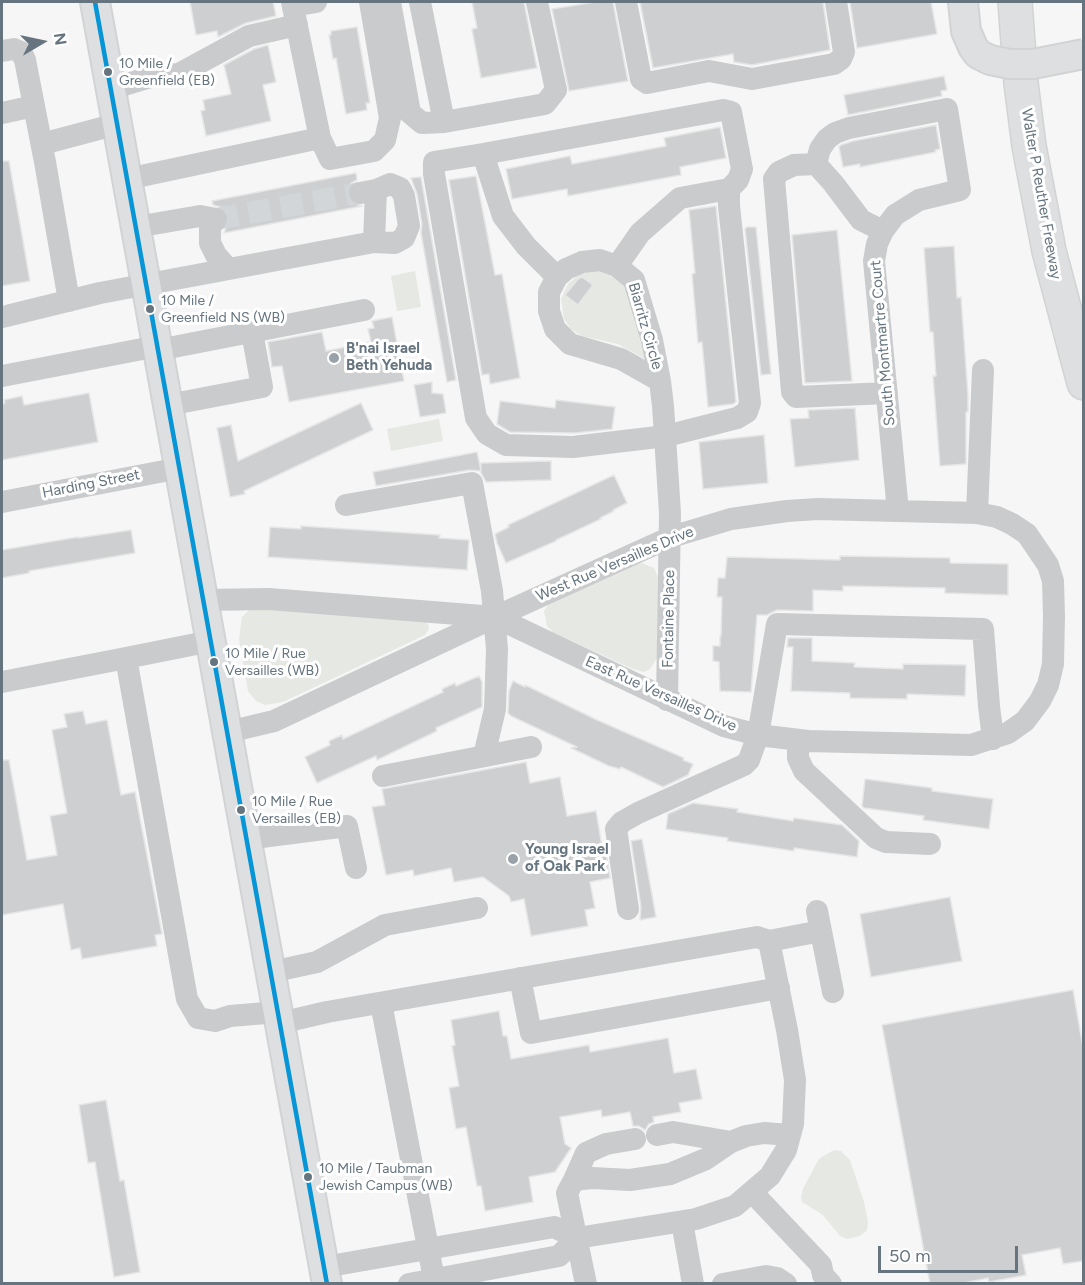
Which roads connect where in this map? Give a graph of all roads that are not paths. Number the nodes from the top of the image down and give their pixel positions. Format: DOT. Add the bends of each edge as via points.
graph roads {
  1 [pos="95,2"];
  2 [pos="316,2"];
  3 [pos="370,2"];
  4 [pos="390,2"];
  5 [pos="420,2"];
  6 [pos="537,2"];
  7 [pos="626,2"];
  8 [pos="836,2"];
  9 [pos="963,2"];
  10 [pos="1015,2"];
  11 [pos="294,11"];
  12 [pos="2,51"];
  13 [pos="1083,54"];
  14 [pos="111,89"];
  15 [pos="34,106"];
  16 [pos="2,113"];
  17 [pos="444,122"];
  18 [pos="117,124"];
  19 [pos="320,138"];
  20 [pos="42,144"];
  21 [pos="483,154"];
  22 [pos="816,164"];
  23 [pos="128,180"];
  24 [pos="729,189"];
  25 [pos="136,226"];
  26 [pos="883,231"];
  27 [pos="374,242"];
  28 [pos="617,266"];
  29 [pos="228,269"];
  30 [pos="557,277"];
  31 [pos="146,285"];
  32 [pos="69,302"];
  33 [pos="364,309"];
  34 [pos="2,317"];
  35 [pos="252,332"];
  36 [pos="158,348"];
  37 [pos="983,370"];
  38 [pos="2,376"];
  39 [pos="660,381"];
  40 [pos="1083,383"];
  41 [pos="886,393"];
  42 [pos="168,405"];
  43 [pos="666,436"];
  44 [pos="180,468"];
  45 [pos="2,502"];
  46 [pos="346,505"];
  47 [pos="897,511"];
  48 [pos="977,513"];
  49 [pos="671,537"];
  50 [pos="204,600"];
  51 [pos="495,617"];
  52 [pos="1054,632"];
  53 [pos="211,641"];
  54 [pos="126,658"];
  55 [pos="2,682"];
  56 [pos="667,700"];
  57 [pos="228,732"];
  58 [pos="758,735"];
  59 [pos="993,739"];
  60 [pos="798,740"];
  61 [pos="531,747"];
  62 [pos="484,756"];
  63 [pos="383,776"];
  64 [pos="246,839"];
  65 [pos="930,844"];
  66 [pos="356,868"];
  67 [pos="477,908"];
  68 [pos="628,909"];
  69 [pos="769,941"];
  70 [pos="271,972"];
  71 [pos="520,978"];
  72 [pos="779,988"];
  73 [pos="833,992"];
  74 [pos="381,1003"];
  75 [pos="279,1018"];
  76 [pos="790,1135"];
  77 [pos="731,1142"];
  78 [pos="574,1180"];
  79 [pos="752,1191"];
  80 [pos="682,1222"];
  81 [pos="578,1238"];
  82 [pos="429,1249"];
  83 [pos="826,1274"];
  84 [pos="325,1275"];
  85 [pos="494,1276"];
  86 [pos="434,1279"];
  87 [pos="409,1284"];
  88 [pos="586,1284"];
  89 [pos="693,1284"];
  90 [pos="723,1284"];
  91 [pos="786,1284"];
  92 [pos="847,1284"];
  1 -- 14 [label="main road"];
  2 -- 11 [label="street"];
  3 -- 19 [label="street" via="390,118 385,140 374,151 330,159"];
  4 -- 17 [label="street" via="410,113 422,123"];
  5 -- 17 [label="street"];
  6 -- 17 [label="street" via="556,90 545,104"];
  7 -- 8 [label="street" via="641,79 647,83 708,71 752,79 834,64 844,52"];
  9 -- 13 [label="main road, bridge" via="966,31 973,47 990,60 1033,64"];
  10 -- 40 [label="highway, Walter P Reuther Freeway" via="1029,146 1049,251"];
  11 -- 14 [label="street" via="179,74 158,75"];
  11 -- 19 [label="street"];
  12 -- 15 [label="street" via="14,49 26,60"];
  14 -- 18 [label="main road"];
  15 -- 16 [label="street"];
  15 -- 20 [label="street"];
  18 -- 20 [label="street"];
  18 -- 23 [label="main road"];
  19 -- 23 [label="street"];
  20 -- 32 [label="street"];
  21 -- 24 [label="street" via="723,110 731,112 742,169"];
  21 -- 30 [label="street" via="503,216"];
  21 -- 43 [label="street" via="434,162 476,418 487,434 506,445 573,447"];
  22 -- 26 [label="street" via="861,220"];
  22 -- 26 [label="street, South Montmartre Court" via="820,149 835,133 948,109 960,190 905,207"];
  22 -- 41 [label="street" via="794,165 774,179 792,392 796,397"];
  23 -- 25 [label="main road"];
  24 -- 28 [label="street" via="680,198 640,233"];
  24 -- 43 [label="street" via="750,403 747,412 737,418"];
  25 -- 29 [label="street" via="200,216 216,219 210,226 210,243"];
  25 -- 31 [label="main road"];
  26 -- 41 [label="street, South Montmartre Court" via="874,261"];
  27 -- 27 [label="street" via="398,243 407,234 404,196 400,188 390,184 368,191"];
  27 -- 29 [label="street"];
  28 -- 30 [label="street, Biarritz Circle" via="600,260 582,262"];
  28 -- 39 [label="street, Biarritz Circle" via="634,280"];
  29 -- 31 [label="street"];
  30 -- 39 [label="street, Biarritz Circle" via="549,292 549,311 555,329 570,344 621,358"];
  31 -- 32 [label="street"];
  31 -- 36 [label="main road"];
  32 -- 34 [label="street"];
  33 -- 35 [label="street"];
  35 -- 36 [label="street"];
  35 -- 42 [label="street" via="262,387"];
  36 -- 38 [label="street"];
  36 -- 42 [label="main road"];
  37 -- 48 [label="street"];
  39 -- 43 [label="street, Biarritz Circle"];
  41 -- 47 [label="street, South Montmartre Court"];
  42 -- 44 [label="main road"];
  43 -- 49 [label="street, Biarritz Circle"];
  44 -- 45 [label="street, Harding Street"];
  44 -- 50 [label="main road"];
  46 -- 51 [label="street" via="472,483"];
  47 -- 48 [label="street, West Rue Versailles Drive"];
  47 -- 49 [label="street, West Rue Versailles Drive" via="787,511 731,519"];
  48 -- 52 [label="street, West Rue Versailles Drive" via="1012,524 1038,548 1053,582"];
  49 -- 51 [label="street, West Rue Versailles Drive"];
  49 -- 56 [label="street, Fontaine Place"];
  50 -- 51 [label="street, West Rue Versailles Drive" via="269,599"];
  50 -- 53 [label="main road"];
  51 -- 56 [label="street, East Rue Versailles Drive"];
  51 -- 57 [label="street" via="274,721"];
  51 -- 62 [label="street" via="495,709"];
  52 -- 59 [label="street, East Rue Versailles Drive" via="1053,664 1040,701 1025,721"];
  53 -- 54 [label="street"];
  53 -- 57 [label="main road"];
  54 -- 55 [label="street"];
  54 -- 75 [label="street" via="187,999 198,1018"];
  56 -- 58 [label="street, East Rue Versailles Drive" via="724,726"];
  57 -- 64 [label="main road"];
  58 -- 59 [label="street" via="777,624 983,629"];
  58 -- 60 [label="street, East Rue Versailles Drive"];
  58 -- 68 [label="street" via="753,753 744,765 638,813 616,829"];
  59 -- 60 [label="street, East Rue Versailles Drive" via="971,745"];
  60 -- 65 [label="street" via="798,758 804,771 876,838"];
  61 -- 62 [label="street"];
  62 -- 63 [label="street"];
  64 -- 66 [label="street" via="347,826"];
  64 -- 70 [label="main road"];
  67 -- 70 [label="street" via="385,925 317,962"];
  69 -- 71 [label="street" via="757,937"];
  69 -- 72 [label="street"];
  69 -- 73 [label="street" via="819,921"];
  70 -- 75 [label="main road"];
  71 -- 72 [label="street" via="531,1033"];
  71 -- 74 [label="street"];
  72 -- 76 [label="street" via="795,1080"];
  74 -- 75 [label="street"];
  74 -- 82 [label="street"];
  75 -- 84 [label="main road"];
  76 -- 77 [label="street" via="765,1133"];
  76 -- 79 [label="street" via="770,1176"];
  77 -- 78 [label="street" via="706,1159 670,1174 630,1180"];
  77 -- 78 [label="street" via="672,1132 606,1144 586,1154"];
  78 -- 81 [label="street" via="567,1193"];
  79 -- 80 [label="street" via="735,1206"];
  79 -- 83 [label="street"];
  80 -- 81 [label="street"];
  80 -- 89 [label="street"];
  81 -- 82 [label="street" via="554,1227"];
  81 -- 85 [label="street" via="559,1256"];
  81 -- 88 [label="street"];
  82 -- 84 [label="street"];
  82 -- 86 [label="street"];
  83 -- 92 [label="street" via="833,1265"];
  85 -- 86 [label="street"];
  86 -- 87 [label="street"];
  90 -- 91 [label="street" via="766,1276"];
}
